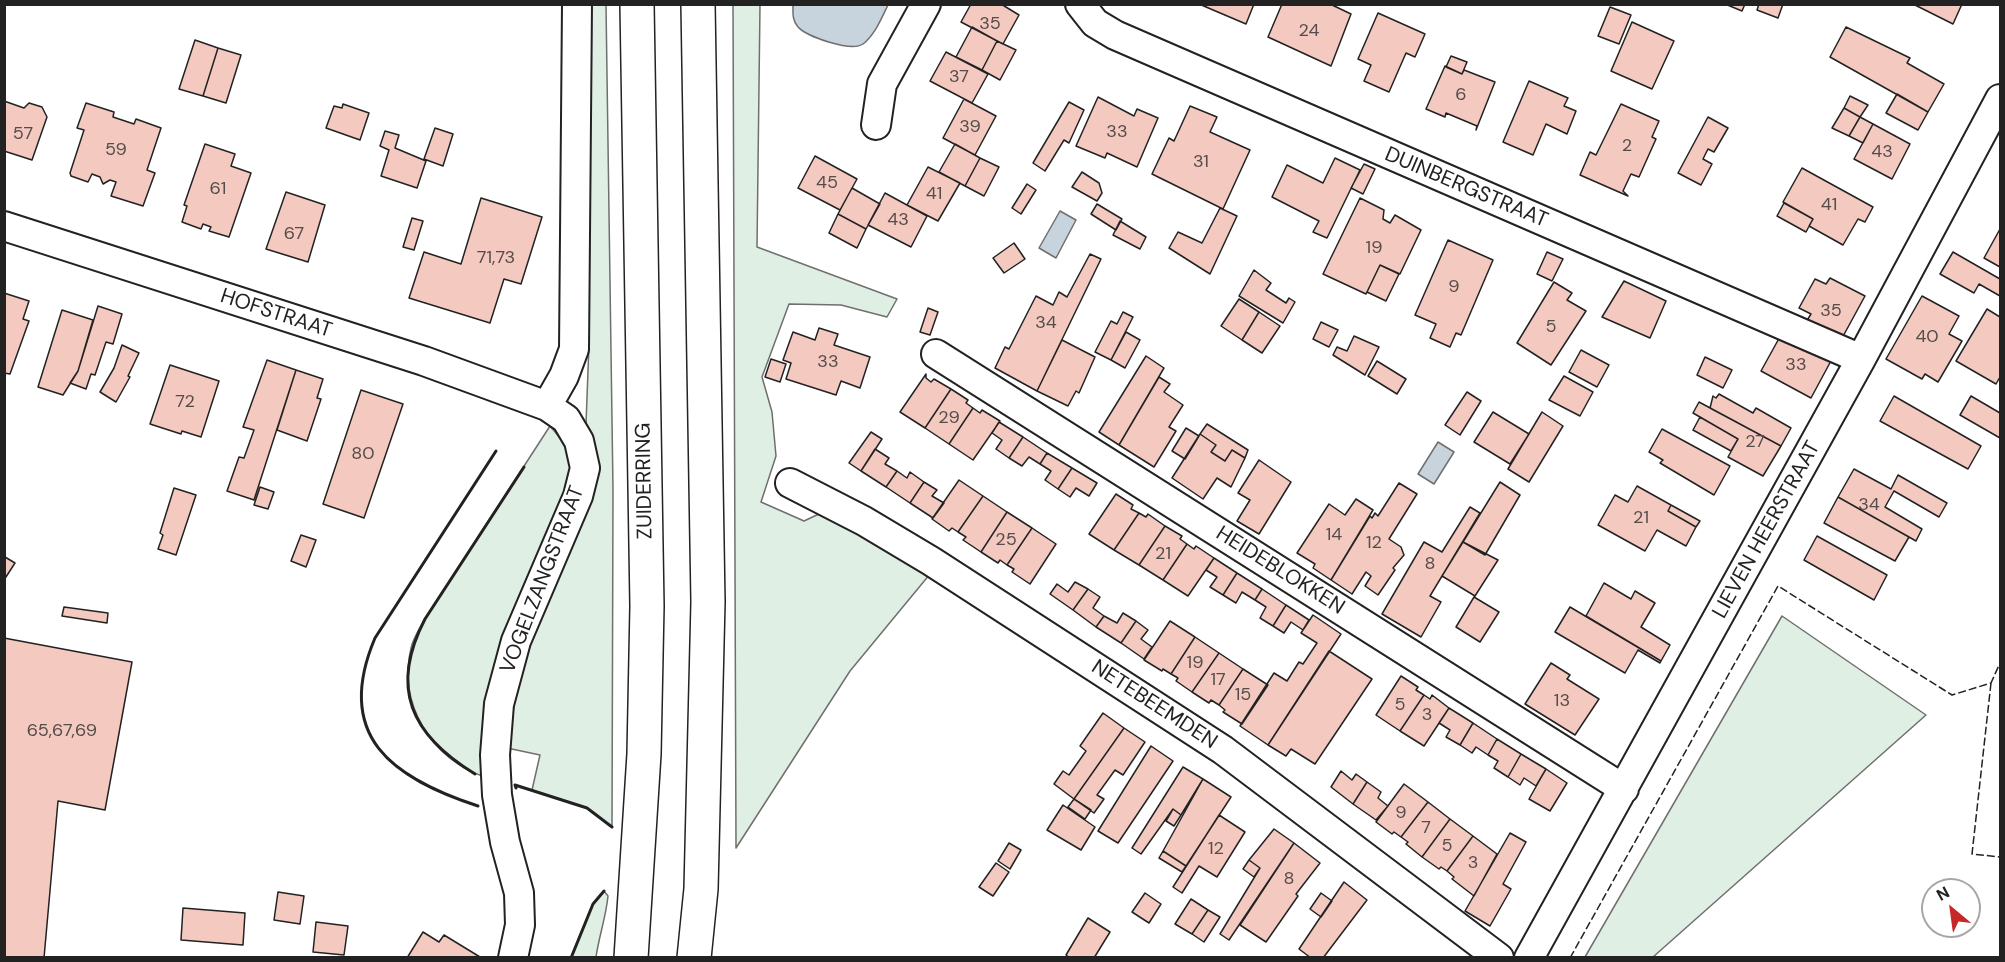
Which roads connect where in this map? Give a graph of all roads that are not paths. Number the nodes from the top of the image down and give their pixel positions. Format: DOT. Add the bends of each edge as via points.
graph roads {
  1 [pos="578,4"];
  2 [pos="637,4"];
  3 [pos="698,4"];
  4 [pos="926,4"];
  5 [pos="1080,4"];
  6 [pos="2001,99"];
  7 [pos="876,125"];
  8 [pos="4,226"];
  9 [pos="936,354"];
  10 [pos="1861,359"];
  11 [pos="547,406"];
  12 [pos="790,483"];
  13 [pos="1624,789"];
  14 [pos="513,957"];
  15 [pos="631,957"];
  16 [pos="694,957"];
  17 [pos="1499,957"];
  18 [pos="1529,957"];
  1 -- 11 [label="street" via="574,349"];
  2 -- 15 [label="highway, ZUIDERRING" via="647,606 645,754"];
  3 -- 16 [label="highway" via="708,602 701,889"];
  4 -- 7 [label="street" via="882,84"];
  5 -- 10 [label="street, DUINBERGSTRAAT" via="1095,23 1115,35"];
  6 -- 10 [label="street, LIEVEN HEERSTRAAT"];
  8 -- 11 [label="street, HOFSTRAAT" via="424,361"];
  9 -- 13 [label="street, HEIDEBLOKKEN"];
  10 -- 13 [label="street, LIEVEN HEERSTRAAT"];
  11 -- 14 [label="street, VOGELZANGSTRAAT" via="566,419 579,441 585,468 578,496 516,641 499,704 497,795 519,893 520,925"];
  12 -- 17 [label="street, NETEBEEMDEN" via="931,561 1223,750"];
  13 -- 18 [label="street, LIEVEN HEERSTRAAT"];
}
